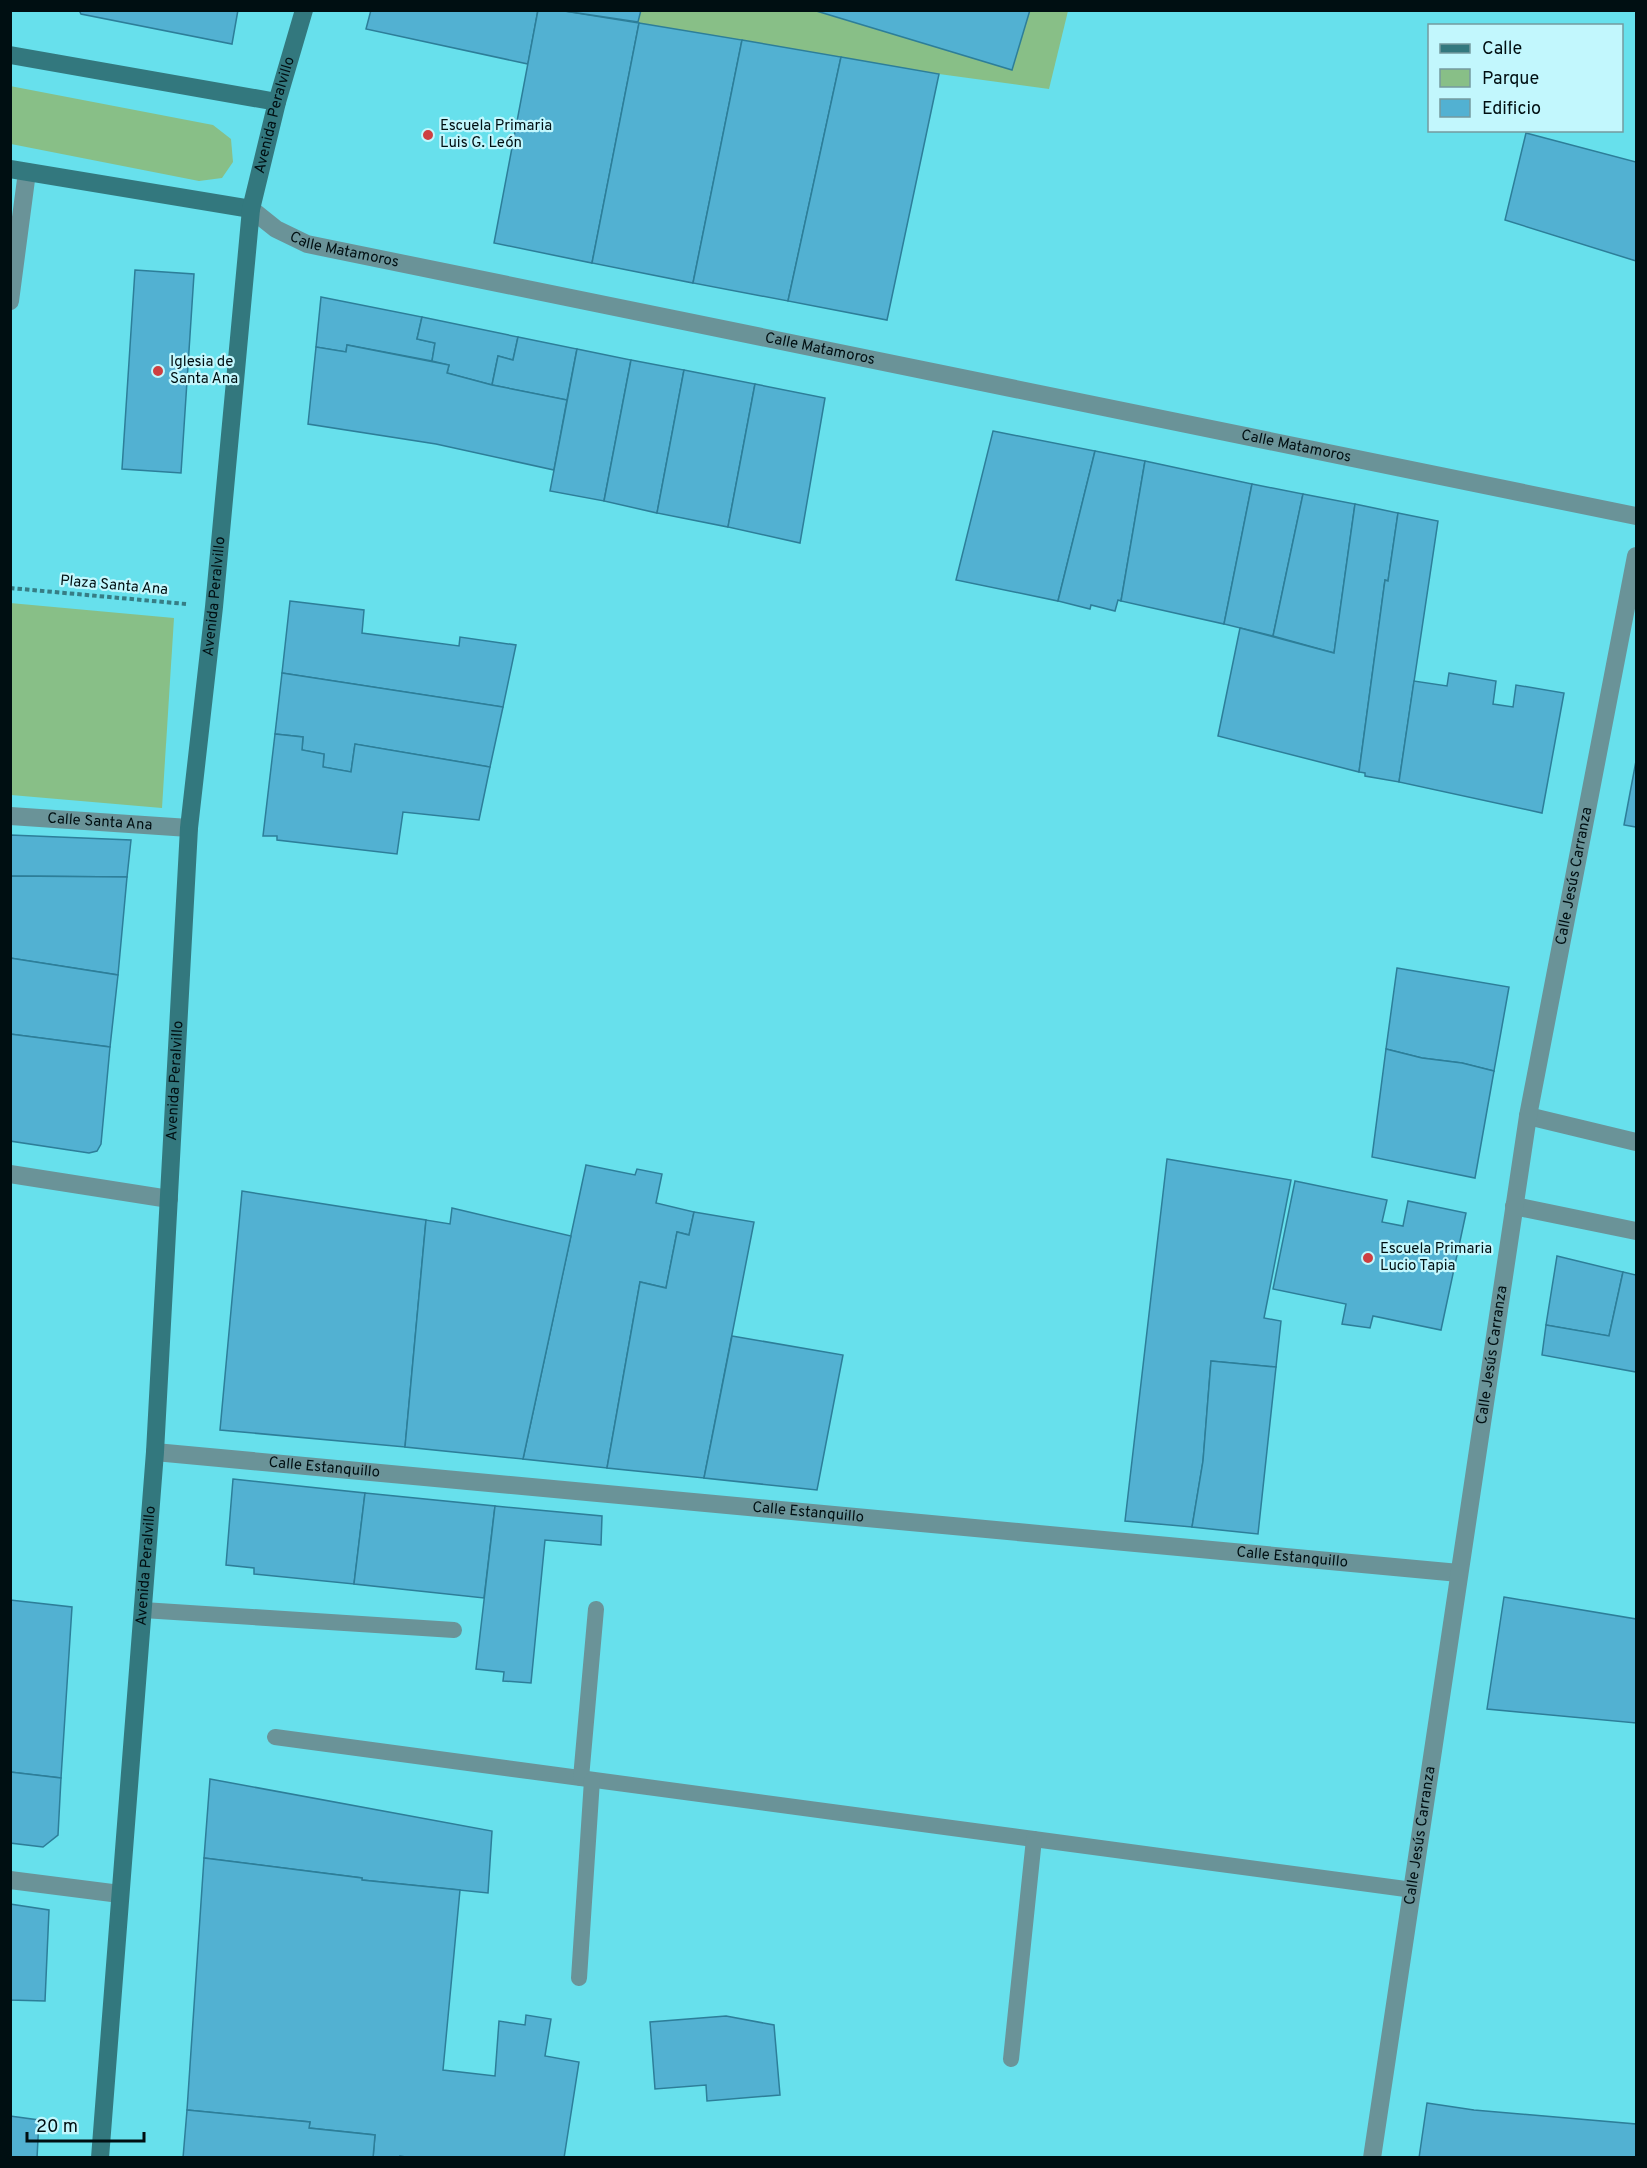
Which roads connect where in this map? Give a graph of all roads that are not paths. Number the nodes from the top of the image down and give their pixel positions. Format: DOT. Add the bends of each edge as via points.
graph roads {
  1 [pos="304,10"];
  2 [pos="10,55"];
  3 [pos="276,102"];
  4 [pos="19,171"];
  5 [pos="251,208"];
  6 [pos="10,301"];
  7 [pos="1636,516"];
  8 [pos="1636,556"];
  9 [pos="10,816"];
  10 [pos="189,828"];
  11 [pos="1528,1116"];
  12 [pos="1636,1142"];
  13 [pos="10,1174"];
  14 [pos="169,1199"];
  15 [pos="1514,1206"];
  16 [pos="1636,1231"];
  17 [pos="155,1452"];
  18 [pos="1459,1573"];
  19 [pos="596,1609"];
  20 [pos="143,1610"];
  21 [pos="454,1630"];
  22 [pos="275,1737"];
  23 [pos="586,1779"];
  24 [pos="1034,1839"];
  25 [pos="10,1880"];
  26 [pos="1413,1890"];
  27 [pos="120,1894"];
  28 [pos="579,1978"];
  29 [pos="1011,2059"];
  30 [pos="100,2157"];
  31 [pos="1372,2157"];
  1 -- 3 [label="street, Avenida Peralvillo"];
  2 -- 3 [label="street"];
  3 -- 5 [label="street, Avenida Peralvillo"];
  4 -- 5 [label="street"];
  4 -- 6 [label="street"];
  5 -- 7 [label="street, Calle Matamoros" via="276,229 307,244"];
  5 -- 10 [label="street, Avenida Peralvillo"];
  8 -- 11 [label="street, Calle Jesús Carranza"];
  9 -- 10 [label="street, Calle Santa Ana"];
  10 -- 14 [label="street, Avenida Peralvillo"];
  11 -- 12 [label="street"];
  11 -- 15 [label="street, Calle Jesús Carranza"];
  13 -- 14 [label="street"];
  14 -- 17 [label="street, Avenida Peralvillo"];
  15 -- 16 [label="street"];
  15 -- 18 [label="street, Calle Jesús Carranza"];
  17 -- 18 [label="street, Calle Estanquillo"];
  17 -- 20 [label="street, Avenida Peralvillo"];
  18 -- 26 [label="street, Calle Jesús Carranza"];
  19 -- 23 [label="lane"];
  20 -- 21 [label="lane"];
  20 -- 27 [label="street, Avenida Peralvillo"];
  22 -- 23 [label="lane"];
  23 -- 24 [label="lane"];
  23 -- 28 [label="lane"];
  24 -- 26 [label="lane"];
  24 -- 29 [label="lane"];
  25 -- 27 [label="street"];
  26 -- 31 [label="street, Calle Jesús Carranza"];
  27 -- 30 [label="street, Avenida Peralvillo"];
}
